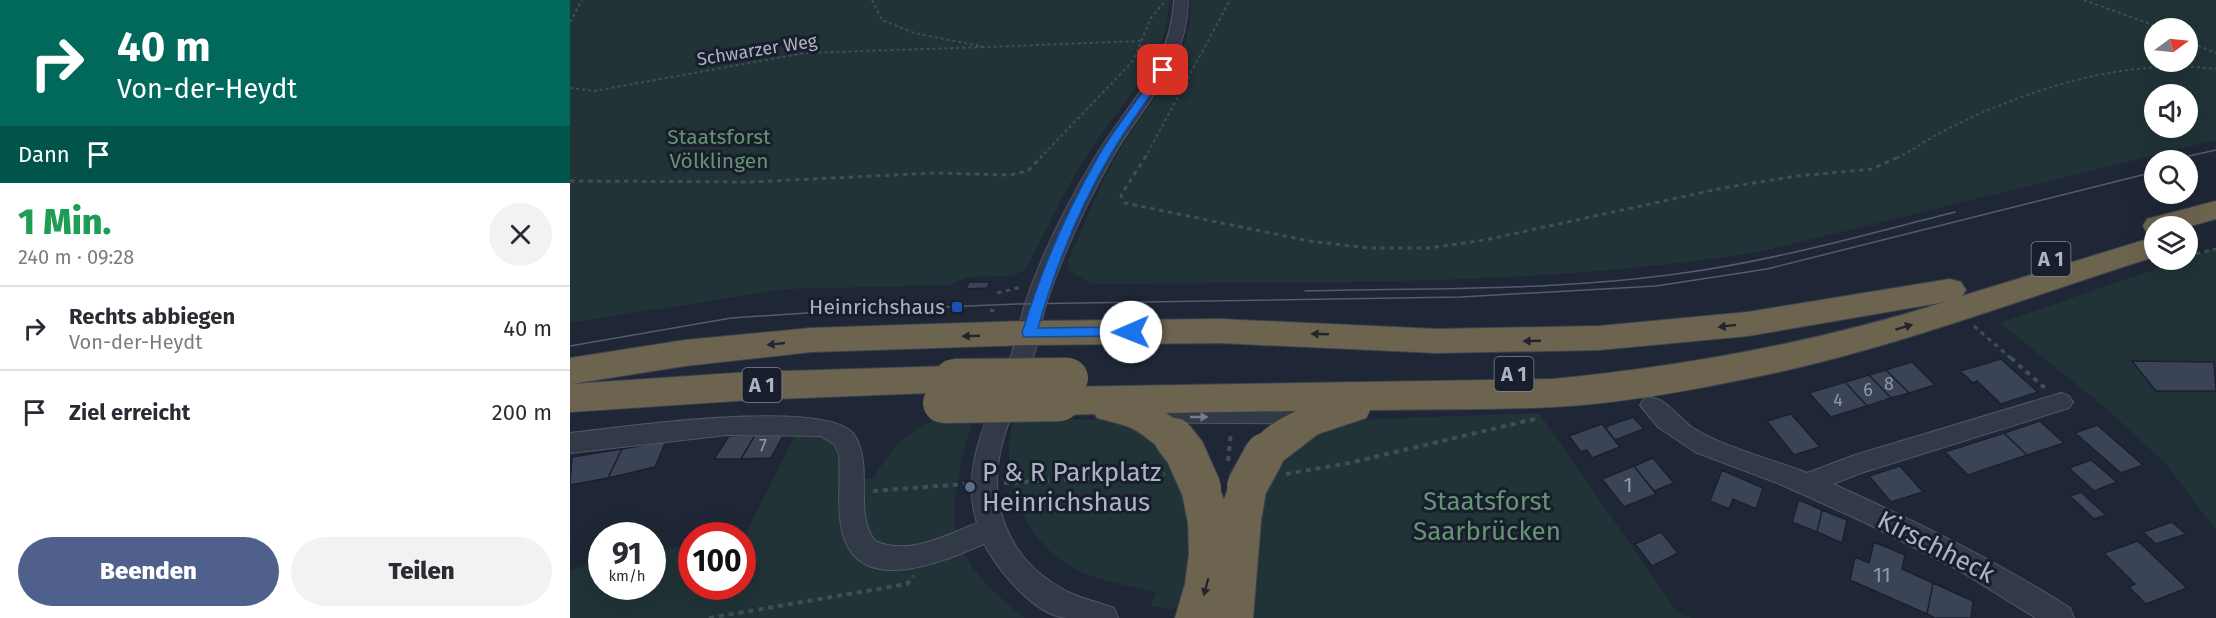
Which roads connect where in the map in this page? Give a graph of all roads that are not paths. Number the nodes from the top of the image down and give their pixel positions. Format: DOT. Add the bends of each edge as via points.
graph roads {
  1 [pos="1181,0"];
  2 [pos="2216,210"];
  3 [pos="2195,216"];
  4 [pos="2216,228"];
  5 [pos="2144,231"];
  6 [pos="2198,234"];
  7 [pos="2144,250"];
  8 [pos="1950,290"];
  9 [pos="1025,349"];
  10 [pos="570,371"];
  11 [pos="1064,389"];
  12 [pos="948,391"];
  13 [pos="1467,395"];
  14 [pos="570,398"];
  15 [pos="2061,402"];
  16 [pos="1652,405"];
  17 [pos="570,416"];
  18 [pos="1141,416"];
  19 [pos="1320,416"];
  20 [pos="570,443"];
  21 [pos="1224,469"];
  22 [pos="1808,484"];
  23 [pos="990,530"];
  24 [pos="1104,618"];
  25 [pos="1197,618"];
  26 [pos="1231,618"];
  27 [pos="2060,618"];
  1 -- 9 [label="street" via="1180,25 1171,56 1106,154 1079,204 1046,276"];
  2 -- 3 [label="highway, A 1"];
  4 -- 6 [label="highway"];
  5 -- 8 [label="highway, A 1"];
  13 -- 7 [label="highway, A 1, one-way" via="1600,389 1807,353"];
  8 -- 9 [label="highway, one-way" via="1748,324 1599,338 1437,341 1220,331"];
  8 -- 11 [label="highway, A 1" via="1762,343 1559,372"];
  9 -- 10 [label="highway, one-way" via="811,340 685,353"];
  9 -- 23 [label="street" via="987,452 983,483"];
  11 -- 12 [label="highway, A 1, bridge"];
  11 -- 13 [label="highway, A 1"];
  11 -- 18 [label="highway"];
  12 -- 14 [label="highway, A 1" via="750,386"];
  12 -- 17 [label="highway, A 1"];
  13 -- 19 [label="highway" via="1354,408"];
  15 -- 22 [label="street" via="1855,465"];
  16 -- 22 [label="street, Kirschheck" via="1668,423 1691,438"];
  18 -- 19 [label="lane, one-way"];
  18 -- 21 [label="highway"];
  19 -- 21 [label="highway"];
  20 -- 23 [label="street" via="727,426 822,427 845,440 854,470 854,533 874,555 911,559"];
  21 -- 25 [label="highway, one-way" via="1208,512 1212,564"];
  21 -- 26 [label="highway" via="1240,521"];
  22 -- 27 [label="street, Kirschheck" via="1970,561"];
  23 -- 24 [label="street" via="1018,573 1039,590 1061,604"];
}
